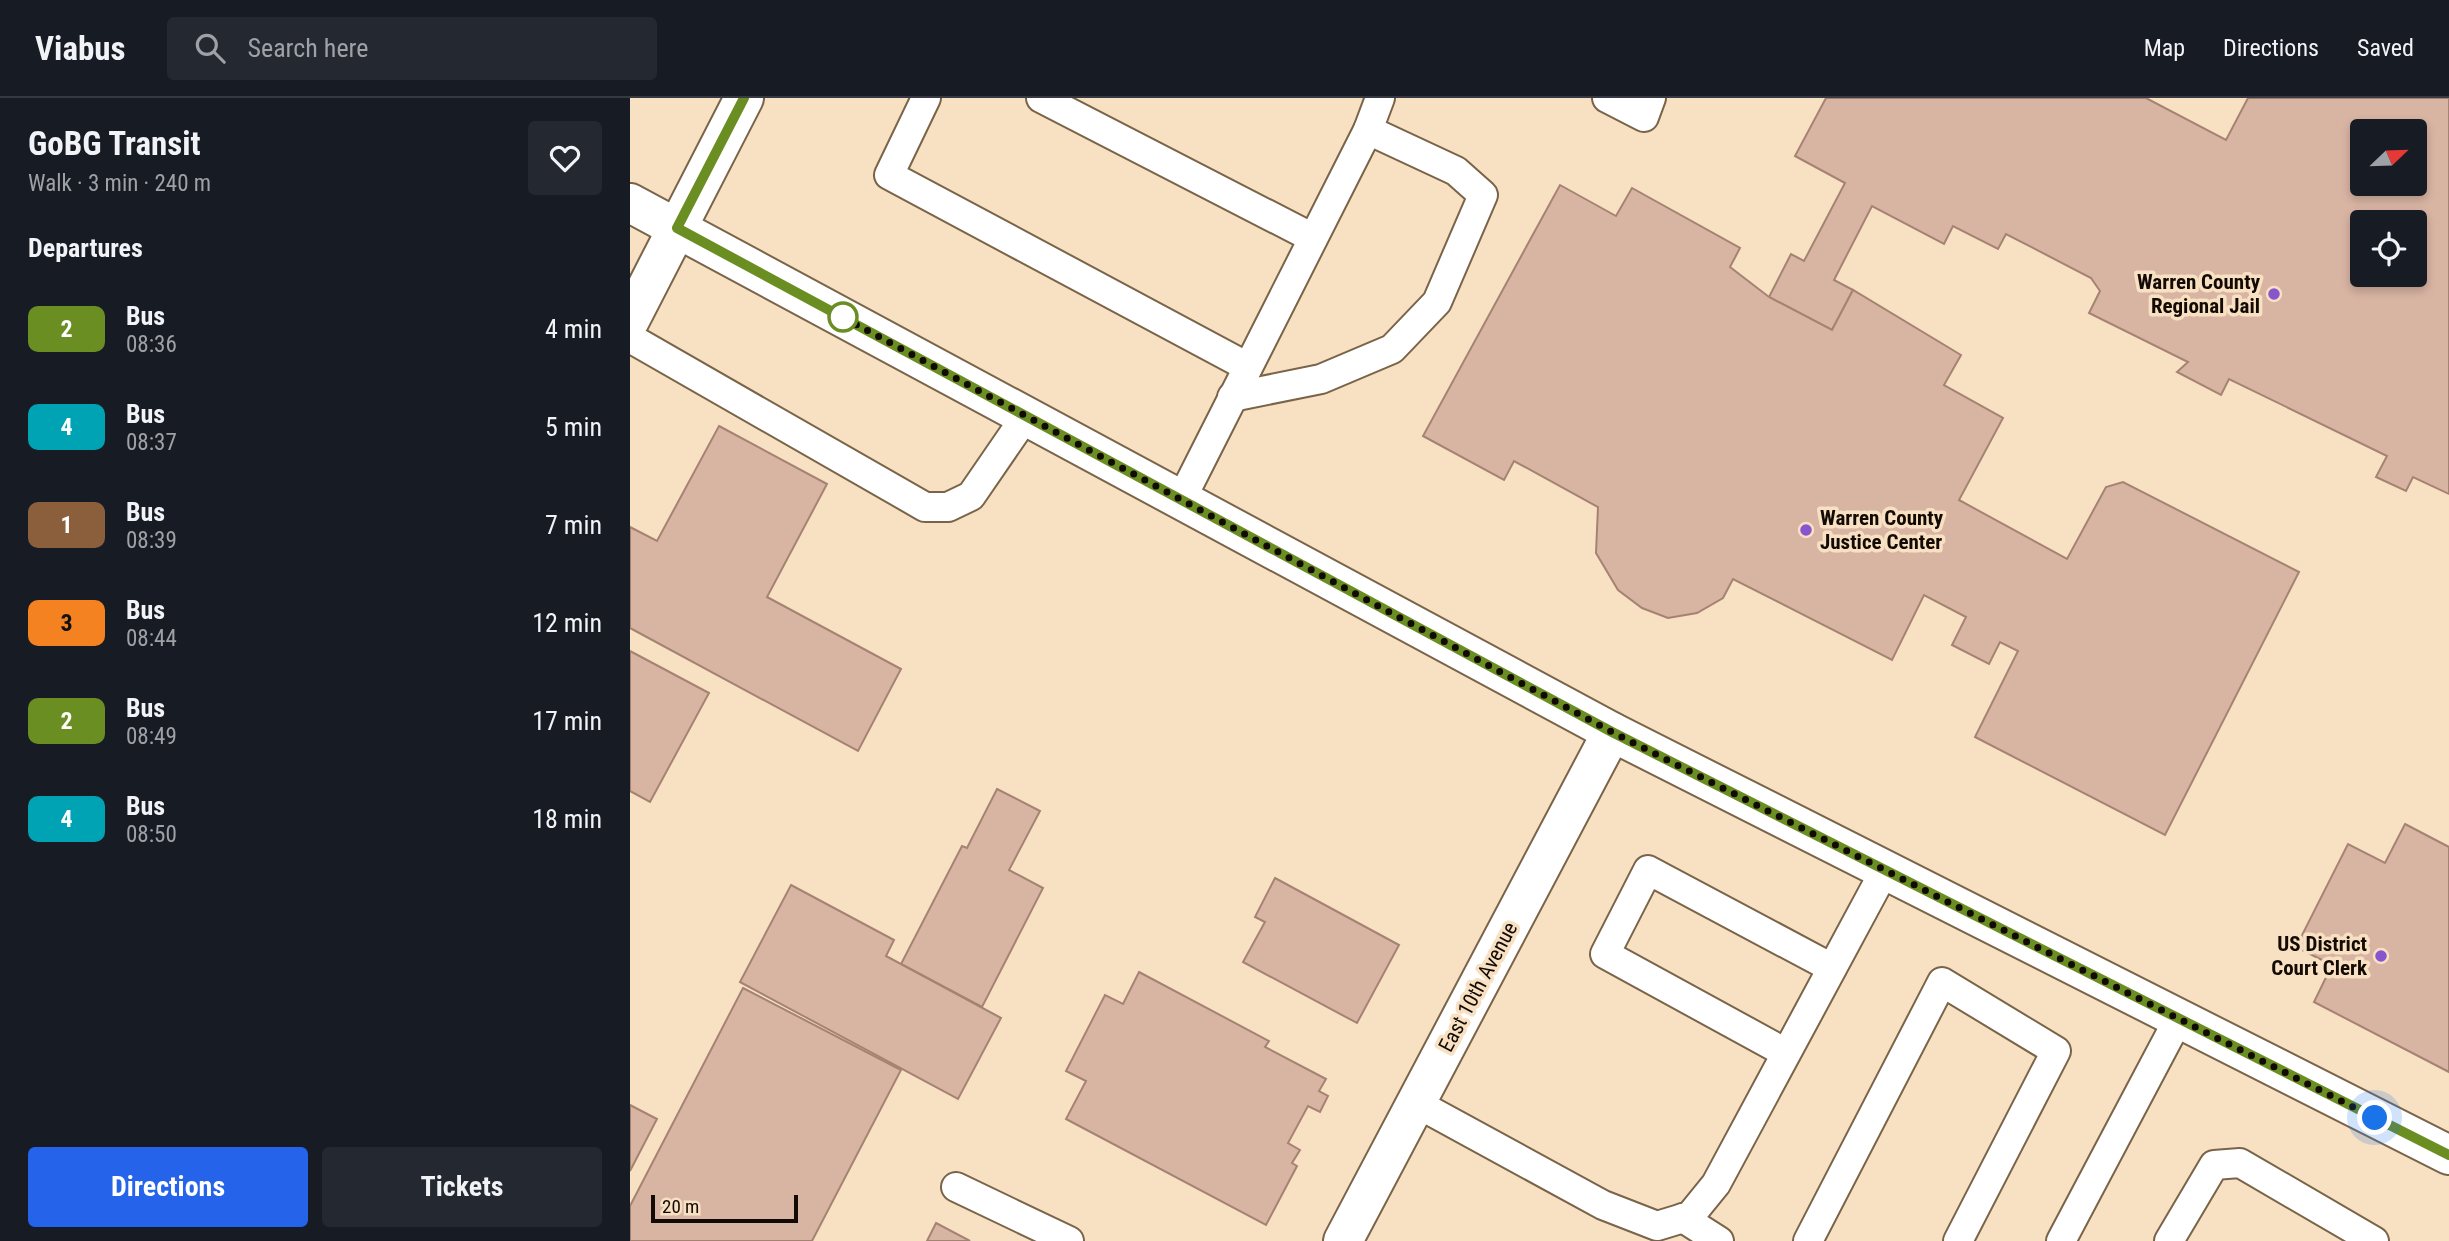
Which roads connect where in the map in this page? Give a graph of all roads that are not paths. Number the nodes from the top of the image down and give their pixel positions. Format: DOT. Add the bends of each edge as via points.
graph roads {
  1 [pos="744,98"];
  2 [pos="926,98"];
  3 [pos="1041,98"];
  4 [pos="1607,98"];
  5 [pos="1651,98"];
  6 [pos="1370,108"];
  7 [pos="630,203"];
  8 [pos="677,228"];
  9 [pos="1313,238"];
  10 [pos="630,320"];
  11 [pos="630,338"];
  12 [pos="1248,367"];
  13 [pos="1233,397"];
  14 [pos="1026,416"];
  15 [pos="1181,500"];
  16 [pos="1612,732"];
  17 [pos="1885,870"];
  18 [pos="1832,968"];
  19 [pos="2179,1018"];
  20 [pos="1786,1053"];
  21 [pos="1416,1103"];
  22 [pos="2449,1155"];
  23 [pos="956,1187"];
  24 [pos="1683,1218"];
  25 [pos="1069,1241"];
  26 [pos="1343,1241"];
  27 [pos="1719,1241"];
  28 [pos="1808,1241"];
  29 [pos="1958,1241"];
  30 [pos="2061,1241"];
  31 [pos="2169,1241"];
  32 [pos="2374,1241"];
  1 -- 8 [label="street"];
  2 -- 12 [label="lane" via="889,174"];
  3 -- 9 [label="lane"];
  4 -- 5 [label="lane" via="1644,117"];
  6 -- 9 [label="lane"];
  6 -- 13 [label="lane" via="1483,195 1437,302 1392,349 1321,379"];
  7 -- 8 [label="street"];
  8 -- 10 [label="street"];
  8 -- 14 [label="street"];
  9 -- 12 [label="lane"];
  11 -- 14 [label="lane" via="925,508 948,507 971,496"];
  12 -- 13 [label="lane"];
  13 -- 15 [label="lane"];
  14 -- 15 [label="street"];
  15 -- 16 [label="street"];
  16 -- 17 [label="street"];
  16 -- 21 [label="street, East 10th Avenue"];
  17 -- 18 [label="lane"];
  17 -- 19 [label="street"];
  18 -- 20 [label="lane"];
  18 -- 20 [label="lane" via="1648,870 1605,954"];
  19 -- 22 [label="street"];
  19 -- 30 [label="lane"];
  20 -- 24 [label="lane" via="1716,1184 1690,1216"];
  21 -- 24 [label="lane" via="1602,1205 1657,1226"];
  21 -- 26 [label="street, East 10th Avenue"];
  23 -- 25 [label="lane"];
  24 -- 27 [label="lane"];
  28 -- 29 [label="lane" via="1942,982 2056,1051"];
  31 -- 32 [label="lane" via="2214,1165 2240,1163"];
}
